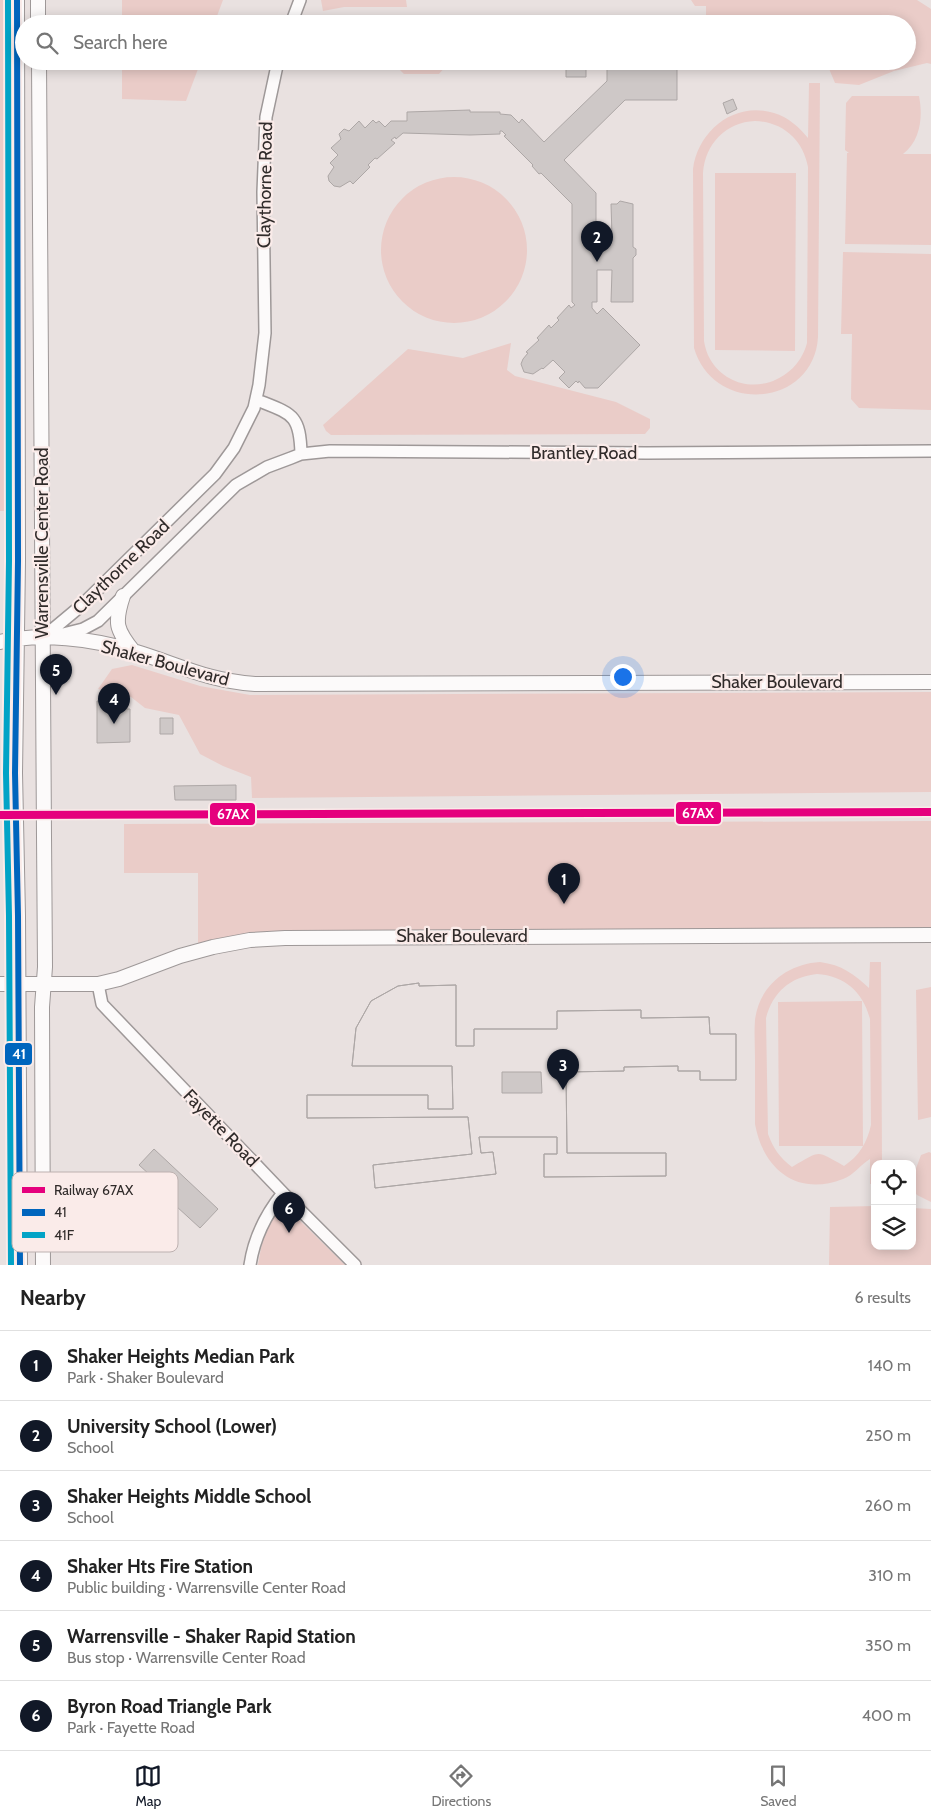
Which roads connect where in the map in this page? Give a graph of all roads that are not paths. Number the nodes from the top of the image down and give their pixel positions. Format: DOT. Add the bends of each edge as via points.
graph roads {
  1 [pos="16,0"];
  2 [pos="38,0"];
  3 [pos="300,0"];
  4 [pos="16,15"];
  5 [pos="38,15"];
  6 [pos="294,15"];
  7 [pos="16,70"];
  8 [pos="39,70"];
  9 [pos="276,70"];
  10 [pos="257,400"];
  11 [pos="931,451"];
  12 [pos="301,454"];
  13 [pos="243,480"];
  14 [pos="123,596"];
  15 [pos="42,638"];
  16 [pos="18,639"];
  17 [pos="0,642"];
  18 [pos="134,652"];
  19 [pos="931,682"];
  20 [pos="931,935"];
  21 [pos="0,984"];
  22 [pos="19,984"];
  23 [pos="98,984"];
  24 [pos="44,985"];
  25 [pos="20,1172"];
  26 [pos="43,1172"];
  27 [pos="283,1193"];
  28 [pos="20,1252"];
  29 [pos="43,1252"];
  30 [pos="20,1265"];
  31 [pos="43,1265"];
  32 [pos="250,1265"];
  33 [pos="354,1265"];
  1 -- 4 [label="main road, Warrensville Center Road"];
  2 -- 5 [label="main road"];
  3 -- 6 [label="street"];
  7 -- 16 [label="main road, Warrensville Center Road"];
  8 -- 15 [label="main road, Warrensville Center Road"];
  9 -- 10 [label="street, Claythorne Road" via="266,117 263,192 265,333"];
  10 -- 12 [label="street" via="294,420 300,430"];
  10 -- 15 [label="street, Claythorne Road" via="240,438 215,474 82,606"];
  11 -- 12 [label="street, Brantley Road" via="330,451"];
  12 -- 13 [label="street, Brantley Road"];
  13 -- 14 [label="street, Claythorne Road"];
  14 -- 15 [label="street, Claythorne Road" via="89,626"];
  14 -- 18 [label="main road" via="117,613 118,627"];
  15 -- 16 [label="main road, Shaker Boulevard"];
  15 -- 18 [label="main road, Shaker Boulevard" via="73,640"];
  15 -- 24 [label="main road, Warrensville Center Road"];
  16 -- 17 [label="main road, Shaker Boulevard"];
  16 -- 22 [label="main road, Warrensville Center Road" via="14,773"];
  18 -- 19 [label="main road, Shaker Boulevard" via="205,676 254,684"];
  20 -- 23 [label="main road, Shaker Boulevard" via="250,940 180,956"];
  21 -- 22 [label="main road, Shaker Boulevard"];
  22 -- 24 [label="main road, Shaker Boulevard"];
  22 -- 25 [label="main road, Warrensville Center Road"];
  23 -- 24 [label="main road, Shaker Boulevard"];
  23 -- 27 [label="street, Fayette Road" via="102,1004"];
  24 -- 26 [label="main road, Warrensville Center Road"];
  27 -- 32 [label="street" via="260,1229"];
  27 -- 33 [label="street, Fayette Road"];
  28 -- 30 [label="main road, Warrensville Center Road"];
  29 -- 31 [label="main road, Warrensville Center Road"];
}
